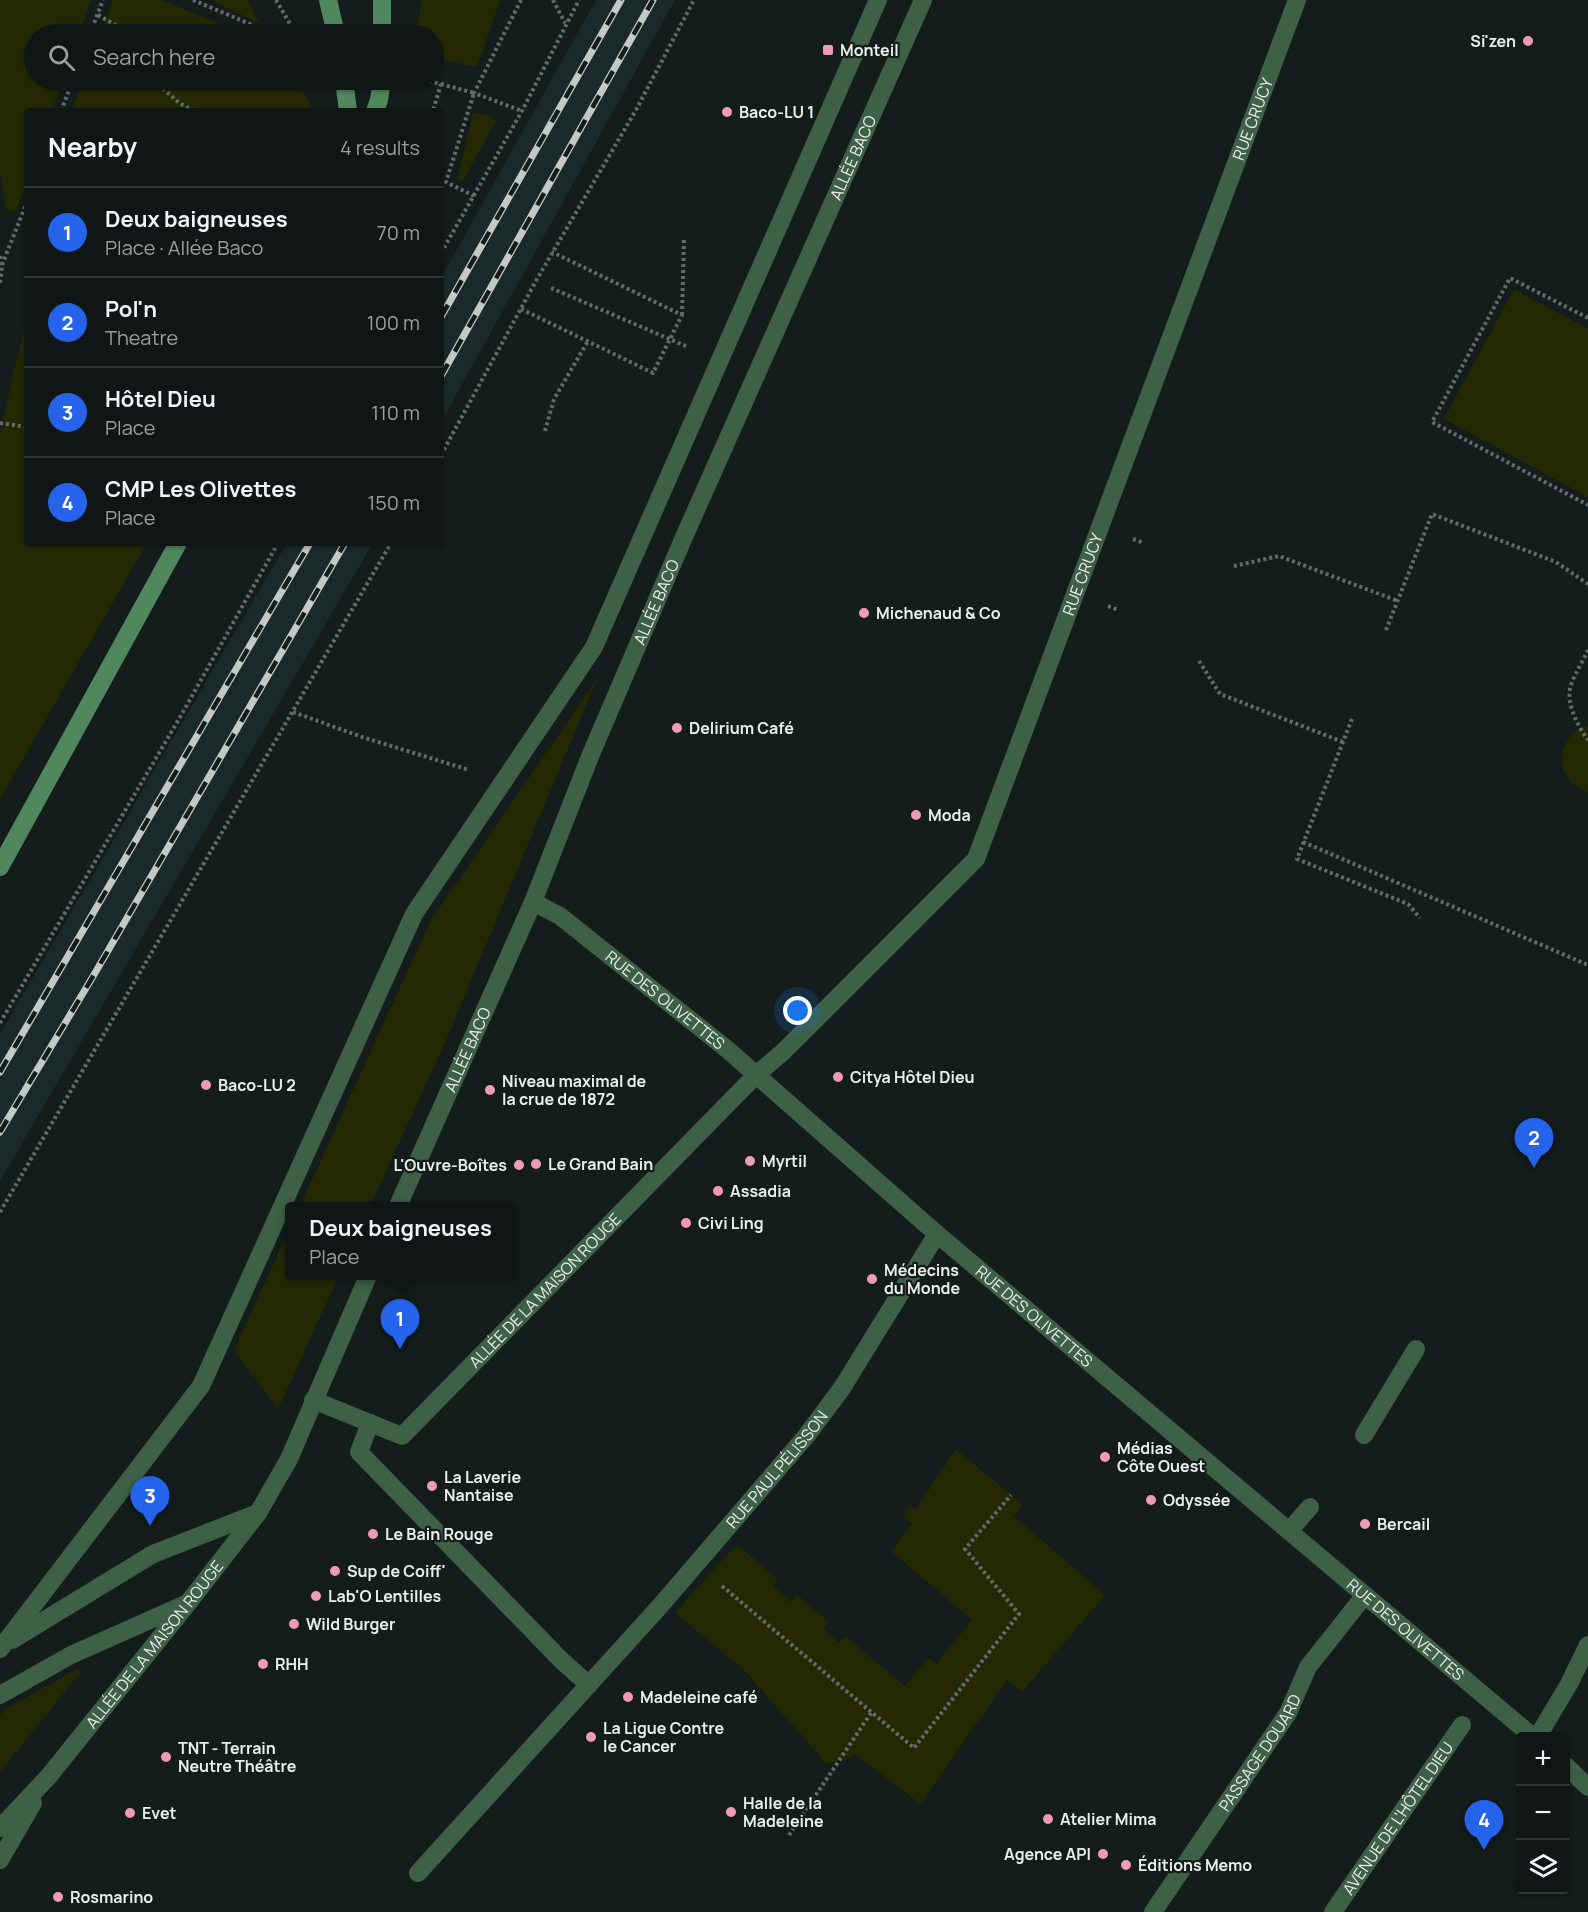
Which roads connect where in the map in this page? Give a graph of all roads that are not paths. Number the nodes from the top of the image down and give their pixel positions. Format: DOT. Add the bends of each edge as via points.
graph roads {
  1 [pos="328,0"];
  2 [pos="382,0"];
  3 [pos="878,0"];
  4 [pos="923,0"];
  5 [pos="1297,0"];
  6 [pos="334,24"];
  7 [pos="382,24"];
  8 [pos="345,90"];
  9 [pos="380,90"];
  10 [pos="348,108"];
  11 [pos="376,108"];
  12 [pos="176,546"];
  13 [pos="0,867"];
  14 [pos="533,902"];
  15 [pos="755,1076"];
  16 [pos="400,1202"];
  17 [pos="937,1234"];
  18 [pos="366,1280"];
  19 [pos="1416,1349"];
  20 [pos="313,1400"];
  21 [pos="370,1423"];
  22 [pos="1364,1435"];
  23 [pos="1310,1507"];
  24 [pos="258,1513"];
  25 [pos="1289,1531"];
  26 [pos="1365,1595"];
  27 [pos="188,1603"];
  28 [pos="1588,1646"];
  29 [pos="2,1647"];
  30 [pos="589,1685"];
  31 [pos="0,1695"];
  32 [pos="1462,1725"];
  33 [pos="1526,1732"];
  34 [pos="1541,1732"];
  35 [pos="1570,1770"];
  36 [pos="49,1776"];
  37 [pos="1588,1786"];
  38 [pos="0,1828"];
  39 [pos="0,1860"];
  40 [pos="418,1873"];
  41 [pos="1153,1912"];
  42 [pos="1333,1912"];
  1 -- 6 [label="main road"];
  2 -- 7 [label="main road"];
  3 -- 29 [label="street" via="594,647 414,914 201,1386"];
  4 -- 14 [label="street, ALLÉE BACO" via="684,537"];
  5 -- 15 [label="street, RUE CRUCY" via="976,860"];
  8 -- 10 [label="main road"];
  9 -- 11 [label="main road"];
  12 -- 13 [label="main road"];
  14 -- 15 [label="street, RUE DES OLIVETTES" via="560,916"];
  14 -- 16 [label="street, ALLÉE BACO"];
  15 -- 17 [label="street, RUE DES OLIVETTES"];
  15 -- 21 [label="street, ALLÉE DE LA MAISON ROUGE" via="402,1436"];
  17 -- 25 [label="street, RUE DES OLIVETTES"];
  17 -- 30 [label="street, RUE PAUL PÉLISSON" via="842,1388 773,1476"];
  18 -- 20 [label="street"];
  19 -- 22 [label="street"];
  20 -- 21 [label="street, ALLÉE DE LA MAISON ROUGE"];
  20 -- 24 [label="street" via="288,1459"];
  21 -- 30 [label="street" via="359,1452"];
  23 -- 25 [label="street"];
  24 -- 27 [label="street, ALLÉE DE LA MAISON ROUGE"];
  24 -- 29 [label="street" via="153,1554"];
  25 -- 26 [label="street, RUE DES OLIVETTES"];
  26 -- 33 [label="street, RUE DES OLIVETTES"];
  26 -- 41 [label="street, PASSAGE DOUARD" via="1308,1667 1288,1713"];
  27 -- 31 [label="street" via="71,1654"];
  27 -- 36 [label="street, ALLÉE DE LA MAISON ROUGE"];
  28 -- 34 [label="street"];
  30 -- 40 [label="street, RUE PAUL PÉLISSON"];
  32 -- 42 [label="street, AVENUE DE L'HÔTEL DIEU"];
  35 -- 37 [label="street"];
  36 -- 38 [label="street, ALLÉE DE LA MAISON ROUGE"];
  36 -- 39 [label="street, ALLÉE DE LA MAISON ROUGE"];
}
